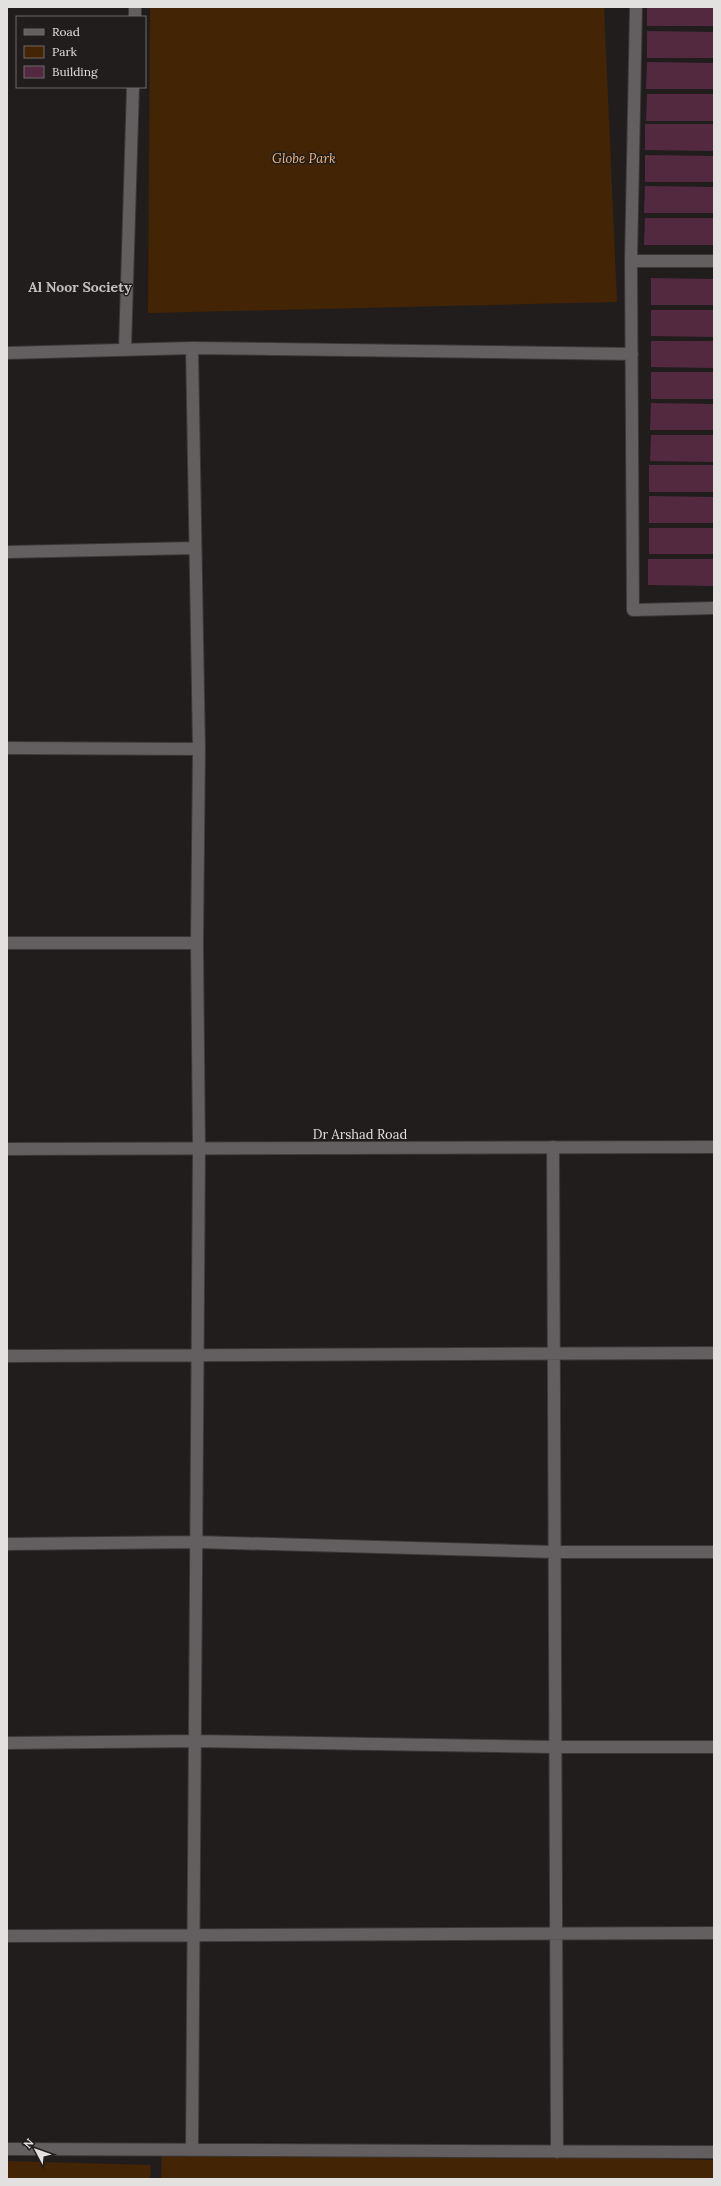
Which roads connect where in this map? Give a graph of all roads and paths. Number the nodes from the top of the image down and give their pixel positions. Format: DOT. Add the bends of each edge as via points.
graph roads {
  1 [pos="636,7"];
  2 [pos="133,88"];
  3 [pos="631,261"];
  4 [pos="714,261"];
  5 [pos="125,348"];
  6 [pos="192,348"];
  7 [pos="7,353"];
  8 [pos="632,354"];
  9 [pos="195,548"];
  10 [pos="7,552"];
  11 [pos="714,608"];
  12 [pos="7,748"];
  13 [pos="199,749"];
  14 [pos="7,943"];
  15 [pos="198,943"];
  16 [pos="553,1147"];
  17 [pos="714,1147"];
  18 [pos="7,1149"];
  19 [pos="199,1149"];
  20 [pos="714,1353"];
  21 [pos="198,1354"];
  22 [pos="554,1355"];
  23 [pos="7,1356"];
  24 [pos="197,1542"];
  25 [pos="7,1544"];
  26 [pos="554,1552"];
  27 [pos="714,1552"];
  28 [pos="195,1741"];
  29 [pos="7,1743"];
  30 [pos="555,1747"];
  31 [pos="714,1747"];
  32 [pos="714,1933"];
  33 [pos="194,1934"];
  34 [pos="556,1935"];
  35 [pos="7,1936"];
  36 [pos="7,2148"];
  37 [pos="192,2150"];
  38 [pos="557,2152"];
  39 [pos="714,2152"];
  1 -- 3 [label="street"];
  2 -- 5 [label="street"];
  3 -- 4 [label="street"];
  3 -- 8 [label="street"];
  5 -- 6 [label="street"];
  5 -- 7 [label="street"];
  6 -- 8 [label="street"];
  6 -- 9 [label="street"];
  8 -- 11 [label="street" via="633,610"];
  9 -- 10 [label="street"];
  9 -- 13 [label="street"];
  12 -- 13 [label="street"];
  13 -- 15 [label="street"];
  14 -- 15 [label="street"];
  15 -- 19 [label="street"];
  16 -- 17 [label="street, Dr Arshad Road"];
  16 -- 19 [label="street, Dr Arshad Road"];
  16 -- 22 [label="street"];
  18 -- 19 [label="street, Dr Arshad Road"];
  19 -- 21 [label="street"];
  20 -- 22 [label="street"];
  21 -- 22 [label="street"];
  21 -- 23 [label="street"];
  21 -- 24 [label="street"];
  22 -- 26 [label="street"];
  24 -- 25 [label="street"];
  24 -- 26 [label="street"];
  24 -- 28 [label="street"];
  26 -- 27 [label="street"];
  26 -- 30 [label="street"];
  28 -- 29 [label="street"];
  28 -- 30 [label="street"];
  28 -- 33 [label="street"];
  30 -- 31 [label="street"];
  30 -- 34 [label="street"];
  32 -- 34 [label="street"];
  33 -- 34 [label="street"];
  33 -- 35 [label="street"];
  33 -- 37 [label="street"];
  34 -- 38 [label="street"];
  36 -- 37 [label="street"];
  37 -- 38 [label="street"];
  38 -- 39 [label="street"];
}
